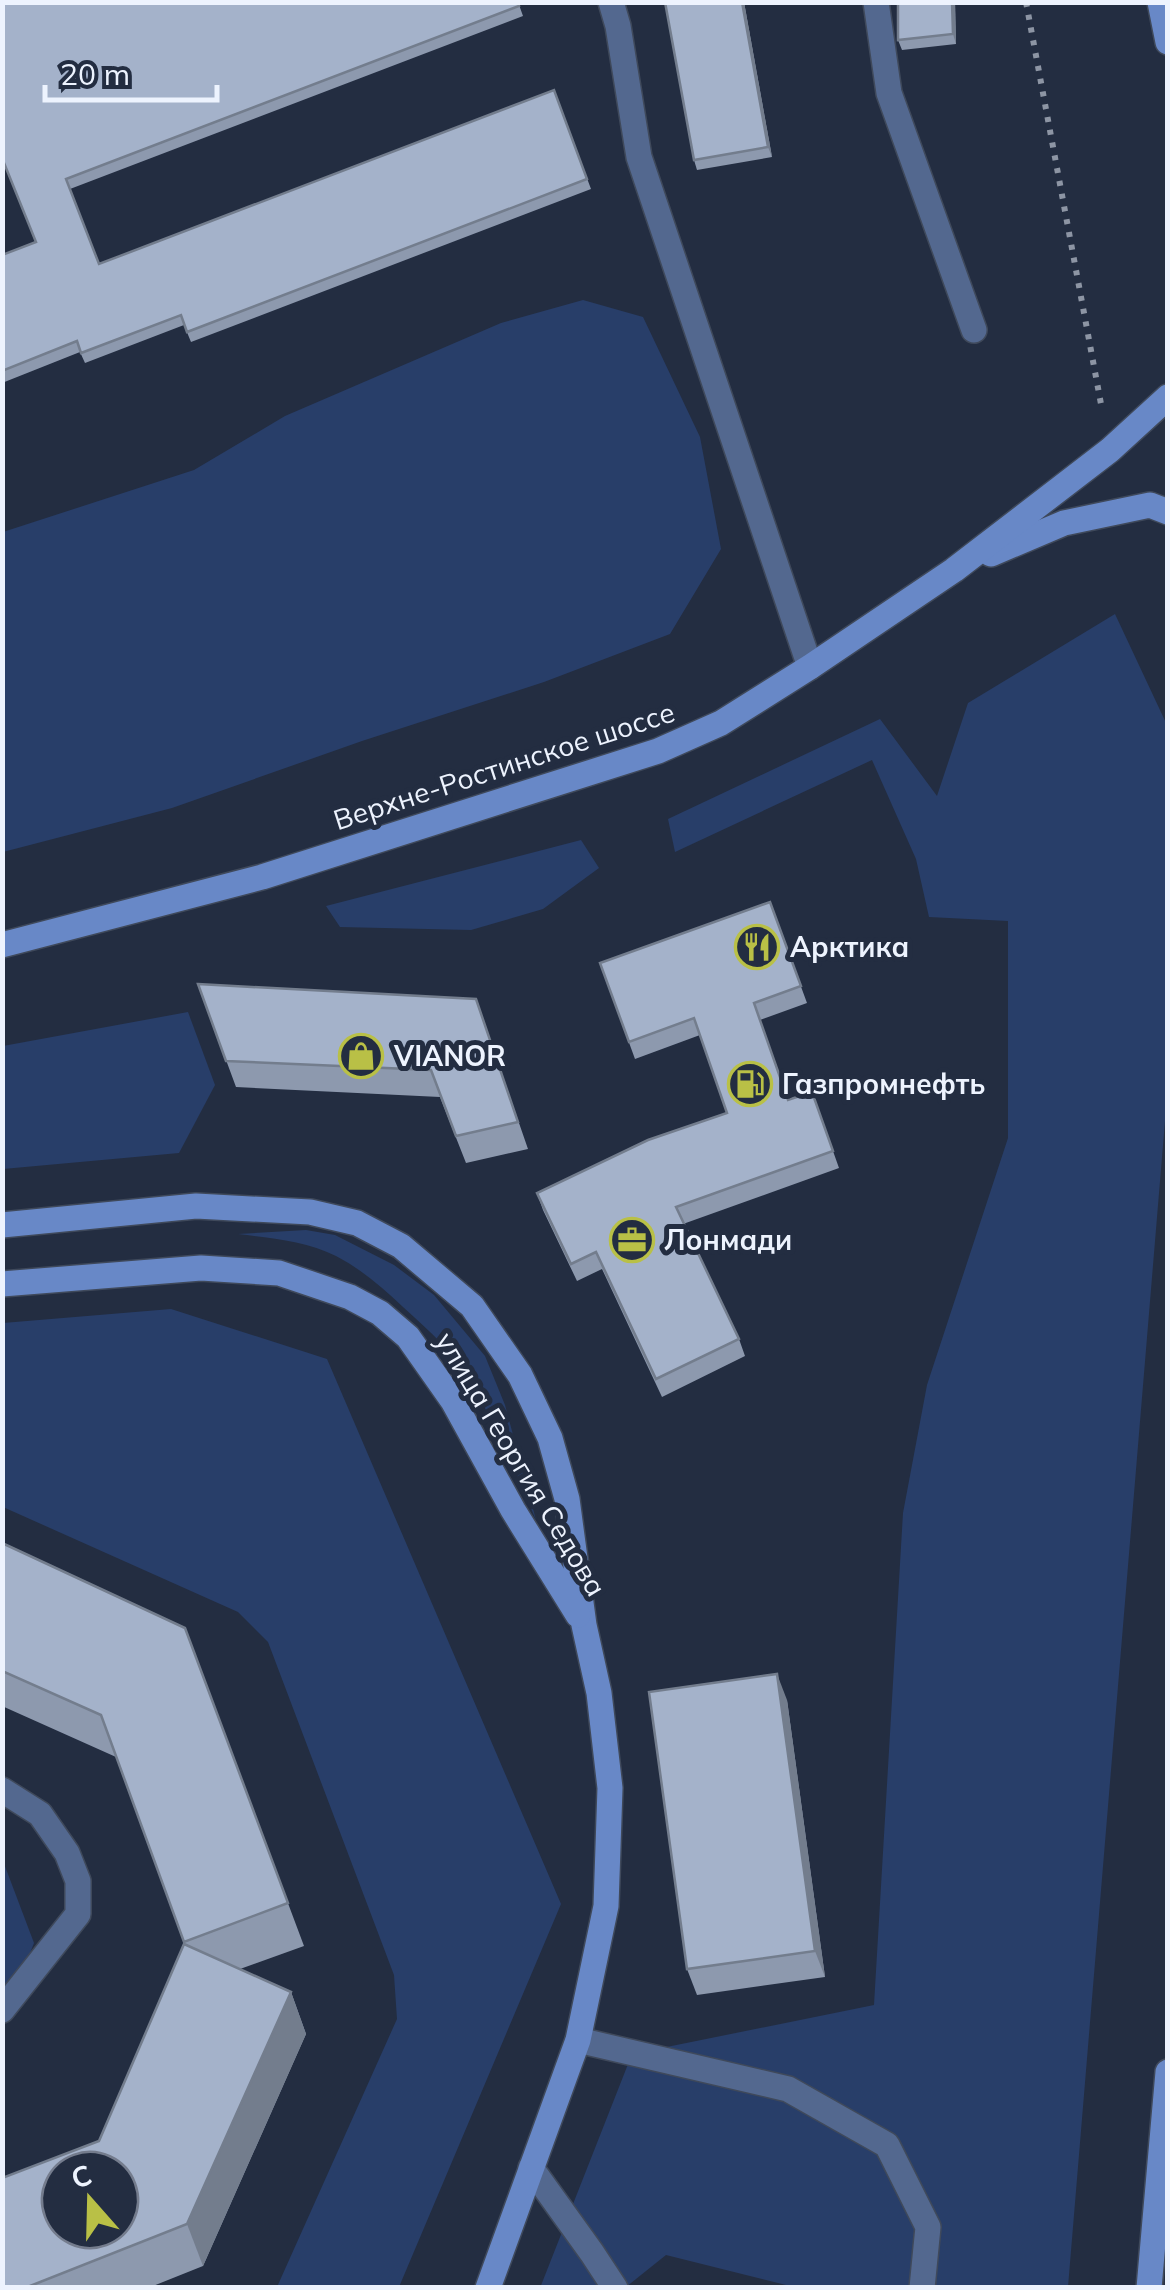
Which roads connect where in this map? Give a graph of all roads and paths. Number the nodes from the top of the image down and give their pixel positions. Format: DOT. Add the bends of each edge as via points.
graph roads {
  1 [pos="612,2"];
  2 [pos="876,2"];
  3 [pos="1026,2"];
  4 [pos="1160,2"];
  5 [pos="1168,42"];
  6 [pos="974,330"];
  7 [pos="1168,397"];
  8 [pos="1110,450"];
  9 [pos="1168,512"];
  10 [pos="954,570"];
  11 [pos="810,667"];
  12 [pos="2,945"];
  13 [pos="2,1225"];
  14 [pos="2,1284"];
  15 [pos="584,1624"];
  16 [pos="2,1790"];
  17 [pos="2,2010"];
  18 [pos="578,2040"];
  19 [pos="1168,2072"];
  20 [pos="531,2168"];
  21 [pos="488,2288"];
  22 [pos="614,2288"];
  23 [pos="922,2288"];
  24 [pos="1149,2288"];
  1 -- 11 [label="lane" via="639,156"];
  2 -- 6 [label="lane" via="889,93"];
  3 -- 8 [label="path"];
  4 -- 5 [label="street"];
  7 -- 8 [label="street, Верхне-Ростинское шоссе"];
  8 -- 10 [label="street, Верхне-Ростинское шоссе"];
  9 -- 10 [label="street" via="1150,505 1064,523"];
  10 -- 11 [label="street, Верхне-Ростинское шоссе"];
  11 -- 12 [label="street, Верхне-Ростинское шоссе" via="658,751 262,877"];
  13 -- 15 [label="street, улица Георгия Седова" via="196,1206 310,1212 356,1223 401,1246 472,1306 520,1375 550,1438 567,1499"];
  14 -- 15 [label="street, улица Георгия Седова" via="202,1268 280,1273 380,1313 408,1337 453,1401"];
  15 -- 18 [label="street, улица Георгия Седова" via="610,1788 606,1906"];
  16 -- 17 [label="lane" via="40,1814 78,1881 78,1914"];
  18 -- 20 [label="street, улица Георгия Седова"];
  18 -- 23 [label="lane" via="788,2088 887,2145 928,2227"];
  19 -- 24 [label="street"];
  20 -- 21 [label="street, улица Георгия Седова"];
  20 -- 22 [label="lane"];
}
